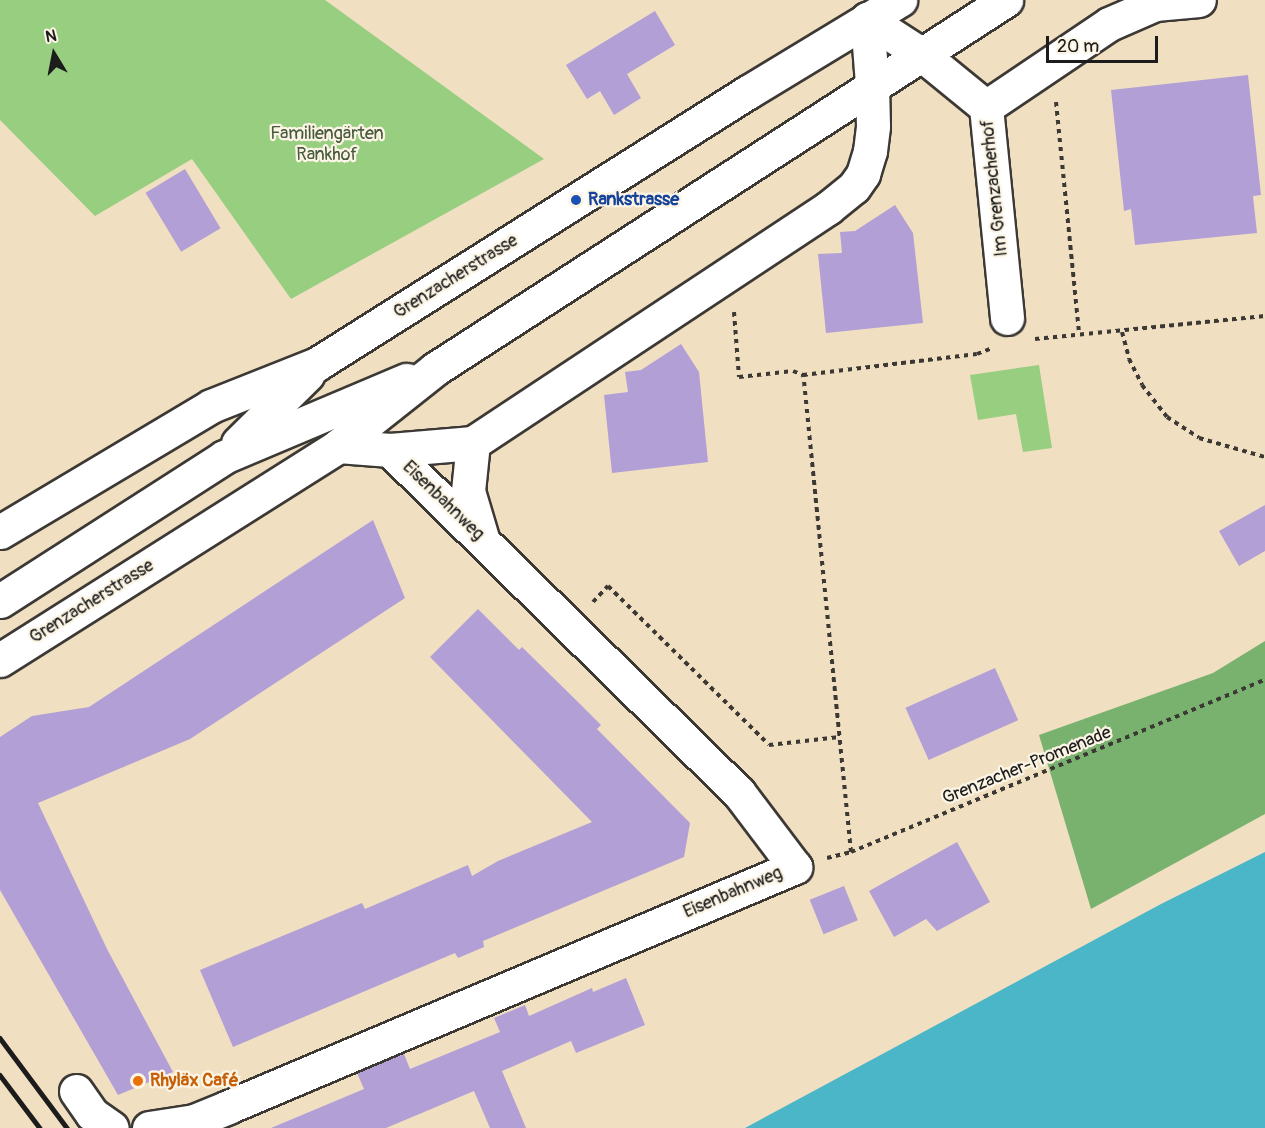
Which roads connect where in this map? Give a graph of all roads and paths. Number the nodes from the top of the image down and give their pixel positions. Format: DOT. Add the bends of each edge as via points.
graph roads {
  1 [pos="900,0"];
  2 [pos="1006,0"];
  3 [pos="1199,0"];
  4 [pos="865,10"];
  5 [pos="921,54"];
  6 [pos="1041,70"];
  7 [pos="872,84"];
  8 [pos="987,107"];
  9 [pos="739,303"];
  10 [pos="1265,316"];
  11 [pos="1003,332"];
  12 [pos="1122,332"];
  13 [pos="1079,334"];
  14 [pos="1033,339"];
  15 [pos="317,364"];
  16 [pos="435,369"];
  17 [pos="803,375"];
  18 [pos="473,443"];
  19 [pos="338,446"];
  20 [pos="390,450"];
  21 [pos="224,457"];
  22 [pos="1265,457"];
  23 [pos="0,532"];
  24 [pos="483,540"];
  25 [pos="0,601"];
  26 [pos="569,626"];
  27 [pos="0,660"];
  28 [pos="1265,680"];
  29 [pos="840,737"];
  30 [pos="851,852"];
  31 [pos="795,867"];
  32 [pos="76,1092"];
  33 [pos="112,1128"];
  34 [pos="149,1128"];
  1 -- 4 [label="main road, Grenzacherstrasse"];
  2 -- 5 [label="main road, Grenzacherstrasse"];
  3 -- 6 [label="main road" via="1155,4 1109,24"];
  4 -- 5 [label="main road, Im Grenzacherhof"];
  4 -- 7 [label="main road"];
  4 -- 15 [label="main road, Grenzacherstrasse"];
  5 -- 7 [label="main road, Grenzacherstrasse"];
  5 -- 8 [label="main road, Im Grenzacherhof"];
  6 -- 8 [label="main road"];
  6 -- 13 [label="path" via="1055,94"];
  7 -- 16 [label="main road, Grenzacherstrasse"];
  7 -- 18 [label="main road" via="870,151 854,187"];
  8 -- 11 [label="main road, Im Grenzacherhof"];
  9 -- 17 [label="path" via="734,312 739,377 793,371"];
  10 -- 12 [label="path"];
  11 -- 17 [label="path" via="977,354"];
  12 -- 13 [label="path"];
  12 -- 22 [label="path" via="1142,385 1167,417 1199,438"];
  13 -- 14 [label="path"];
  15 -- 21 [label="main road"];
  15 -- 23 [label="main road, Grenzacherstrasse" via="211,406"];
  16 -- 19 [label="main road, Grenzacherstrasse"];
  16 -- 21 [label="main road"];
  17 -- 29 [label="path"];
  18 -- 20 [label="main road"];
  18 -- 24 [label="main road" via="468,491"];
  19 -- 20 [label="main road, Eisenbahnweg"];
  19 -- 27 [label="main road, Grenzacherstrasse"];
  20 -- 24 [label="main road, Eisenbahnweg"];
  21 -- 25 [label="main road"];
  24 -- 26 [label="main road, Eisenbahnweg"];
  26 -- 29 [label="path" via="608,586 769,745"];
  26 -- 31 [label="main road, Eisenbahnweg" via="739,793"];
  28 -- 30 [label="path, Grenzacher-Promenade"];
  29 -- 30 [label="path"];
  30 -- 31 [label="path, Grenzacher-Promenade"];
  31 -- 34 [label="main road, Eisenbahnweg" via="228,1107 194,1120"];
  32 -- 33 [label="main road" via="92,1114"];
}
